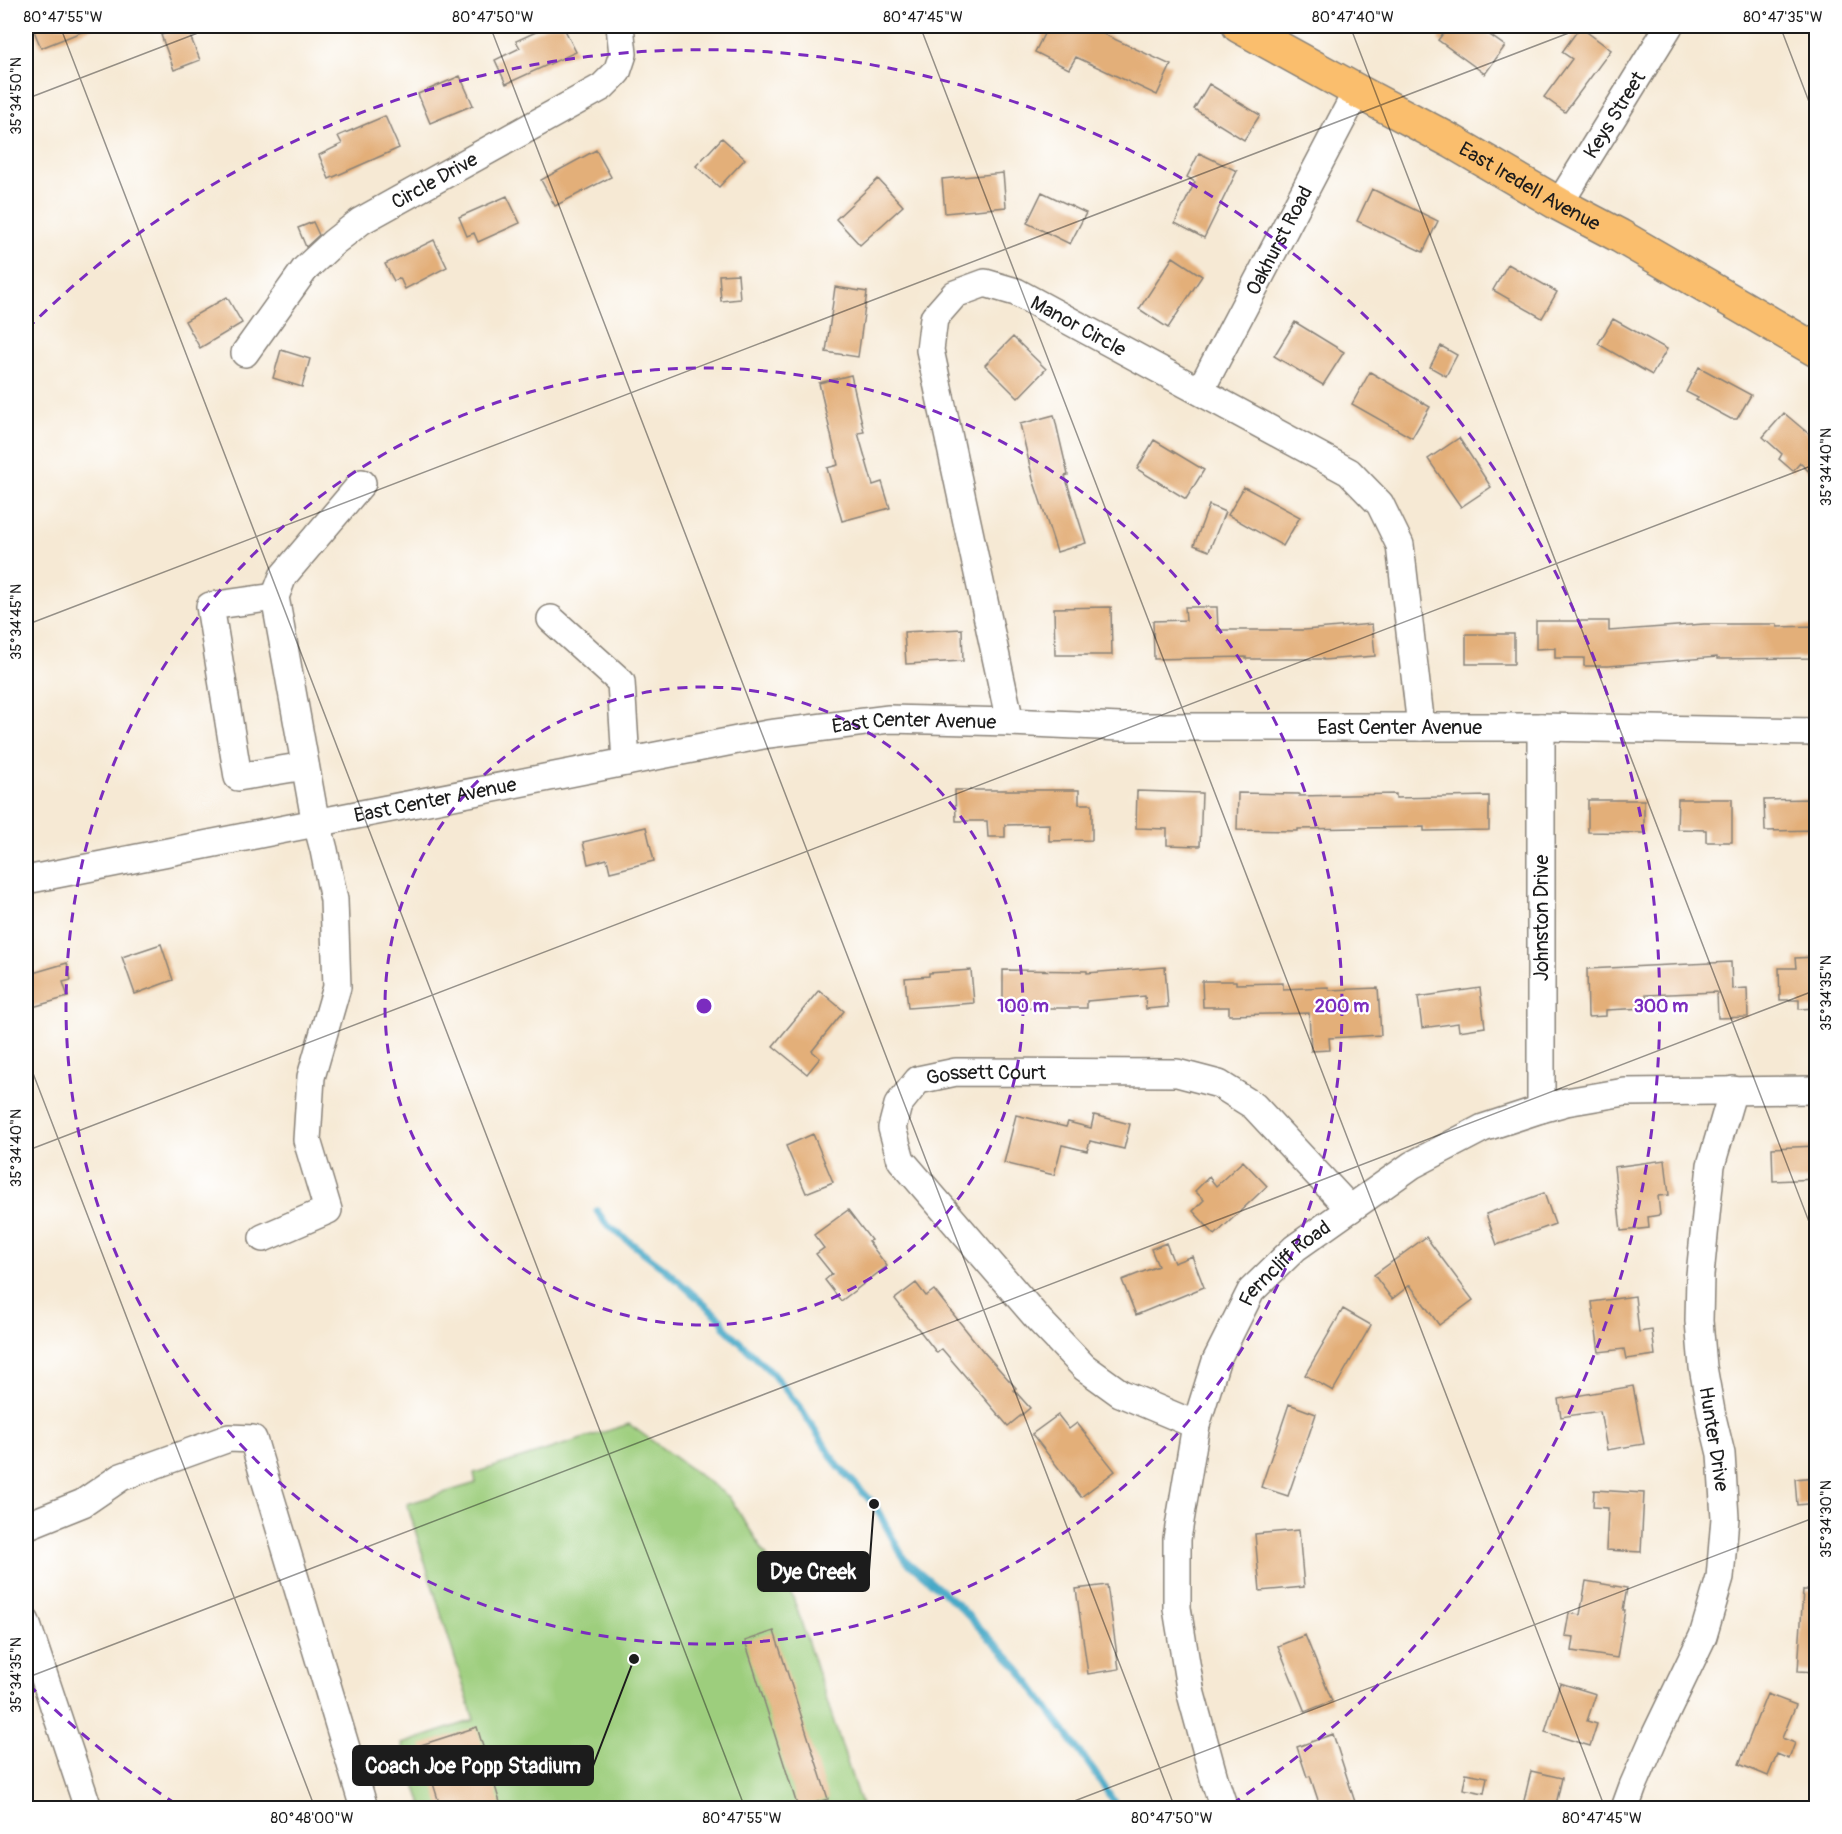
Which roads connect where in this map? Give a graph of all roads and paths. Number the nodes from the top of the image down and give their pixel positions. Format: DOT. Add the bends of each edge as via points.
graph roads {
  1 [pos="620,26"];
  2 [pos="1239,26"];
  3 [pos="1669,26"];
  4 [pos="1357,91"];
  5 [pos="1559,204"];
  6 [pos="1816,350"];
  7 [pos="245,353"];
  8 [pos="1200,391"];
  9 [pos="362,483"];
  10 [pos="275,597"];
  11 [pos="551,619"];
  12 [pos="1010,722"];
  13 [pos="1421,727"];
  14 [pos="1541,727"];
  15 [pos="1816,732"];
  16 [pos="626,762"];
  17 [pos="305,766"];
  18 [pos="318,823"];
  19 [pos="26,880"];
  20 [pos="1733,1090"];
  21 [pos="1816,1090"];
  22 [pos="1541,1108"];
  23 [pos="1350,1209"];
  24 [pos="263,1238"];
  25 [pos="1196,1425"];
  26 [pos="26,1526"];
  27 [pos="26,1622"];
  28 [pos="88,1809"];
  29 [pos="364,1809"];
  30 [pos="1224,1809"];
  31 [pos="1624,1809"];
  1 -- 7 [label="street, Circle Drive" via="623,54 618,72 602,87 361,221 305,269"];
  2 -- 4 [label="main road, East Iredell Avenue"];
  3 -- 5 [label="street, Keys Street"];
  4 -- 5 [label="main road, East Iredell Avenue"];
  4 -- 8 [label="street, Oakhurst Road"];
  5 -- 6 [label="main road, East Iredell Avenue"];
  8 -- 12 [label="street, Manor Circle" via="1016,292 985,284 955,294 934,318 930,350"];
  8 -- 13 [label="street, Manor Circle" via="1349,472 1380,504 1400,545"];
  9 -- 10 [label="street" via="283,576"];
  10 -- 17 [label="street"];
  10 -- 17 [label="street" via="210,606 238,777"];
  11 -- 16 [label="street" via="621,682"];
  12 -- 13 [label="street, East Center Avenue" via="1120,727"];
  12 -- 16 [label="street, East Center Avenue" via="889,719 768,734"];
  13 -- 14 [label="street, East Center Avenue"];
  14 -- 15 [label="street, East Center Avenue"];
  14 -- 22 [label="street, Johnston Drive"];
  16 -- 18 [label="street, East Center Avenue"];
  17 -- 18 [label="street"];
  18 -- 19 [label="street, East Center Avenue"];
  18 -- 24 [label="street" via="334,900 337,987 311,1077 307,1140 328,1210"];
  20 -- 21 [label="street, Ferncliff Road"];
  20 -- 22 [label="street, Ferncliff Road" via="1625,1092"];
  20 -- 31 [label="street, Hunter Drive" via="1711,1165 1700,1275 1703,1367 1721,1454 1724,1497 1720,1578 1703,1636"];
  22 -- 23 [label="street, Ferncliff Road" via="1483,1128 1412,1165"];
  23 -- 25 [label="street, Ferncliff Road" via="1295,1248 1251,1291 1216,1361"];
  23 -- 25 [label="street, Gossett Court" via="1254,1106 1219,1084 1177,1073 956,1071 918,1080 898,1105 892,1128 901,1160 1039,1320 1084,1367 1120,1393"];
  25 -- 30 [label="street, Ferncliff Road" via="1178,1539 1176,1608 1191,1694"];
  26 -- 29 [label="street" via="83,1503 121,1477 229,1438 253,1438"];
  27 -- 28 [label="street"];
}
